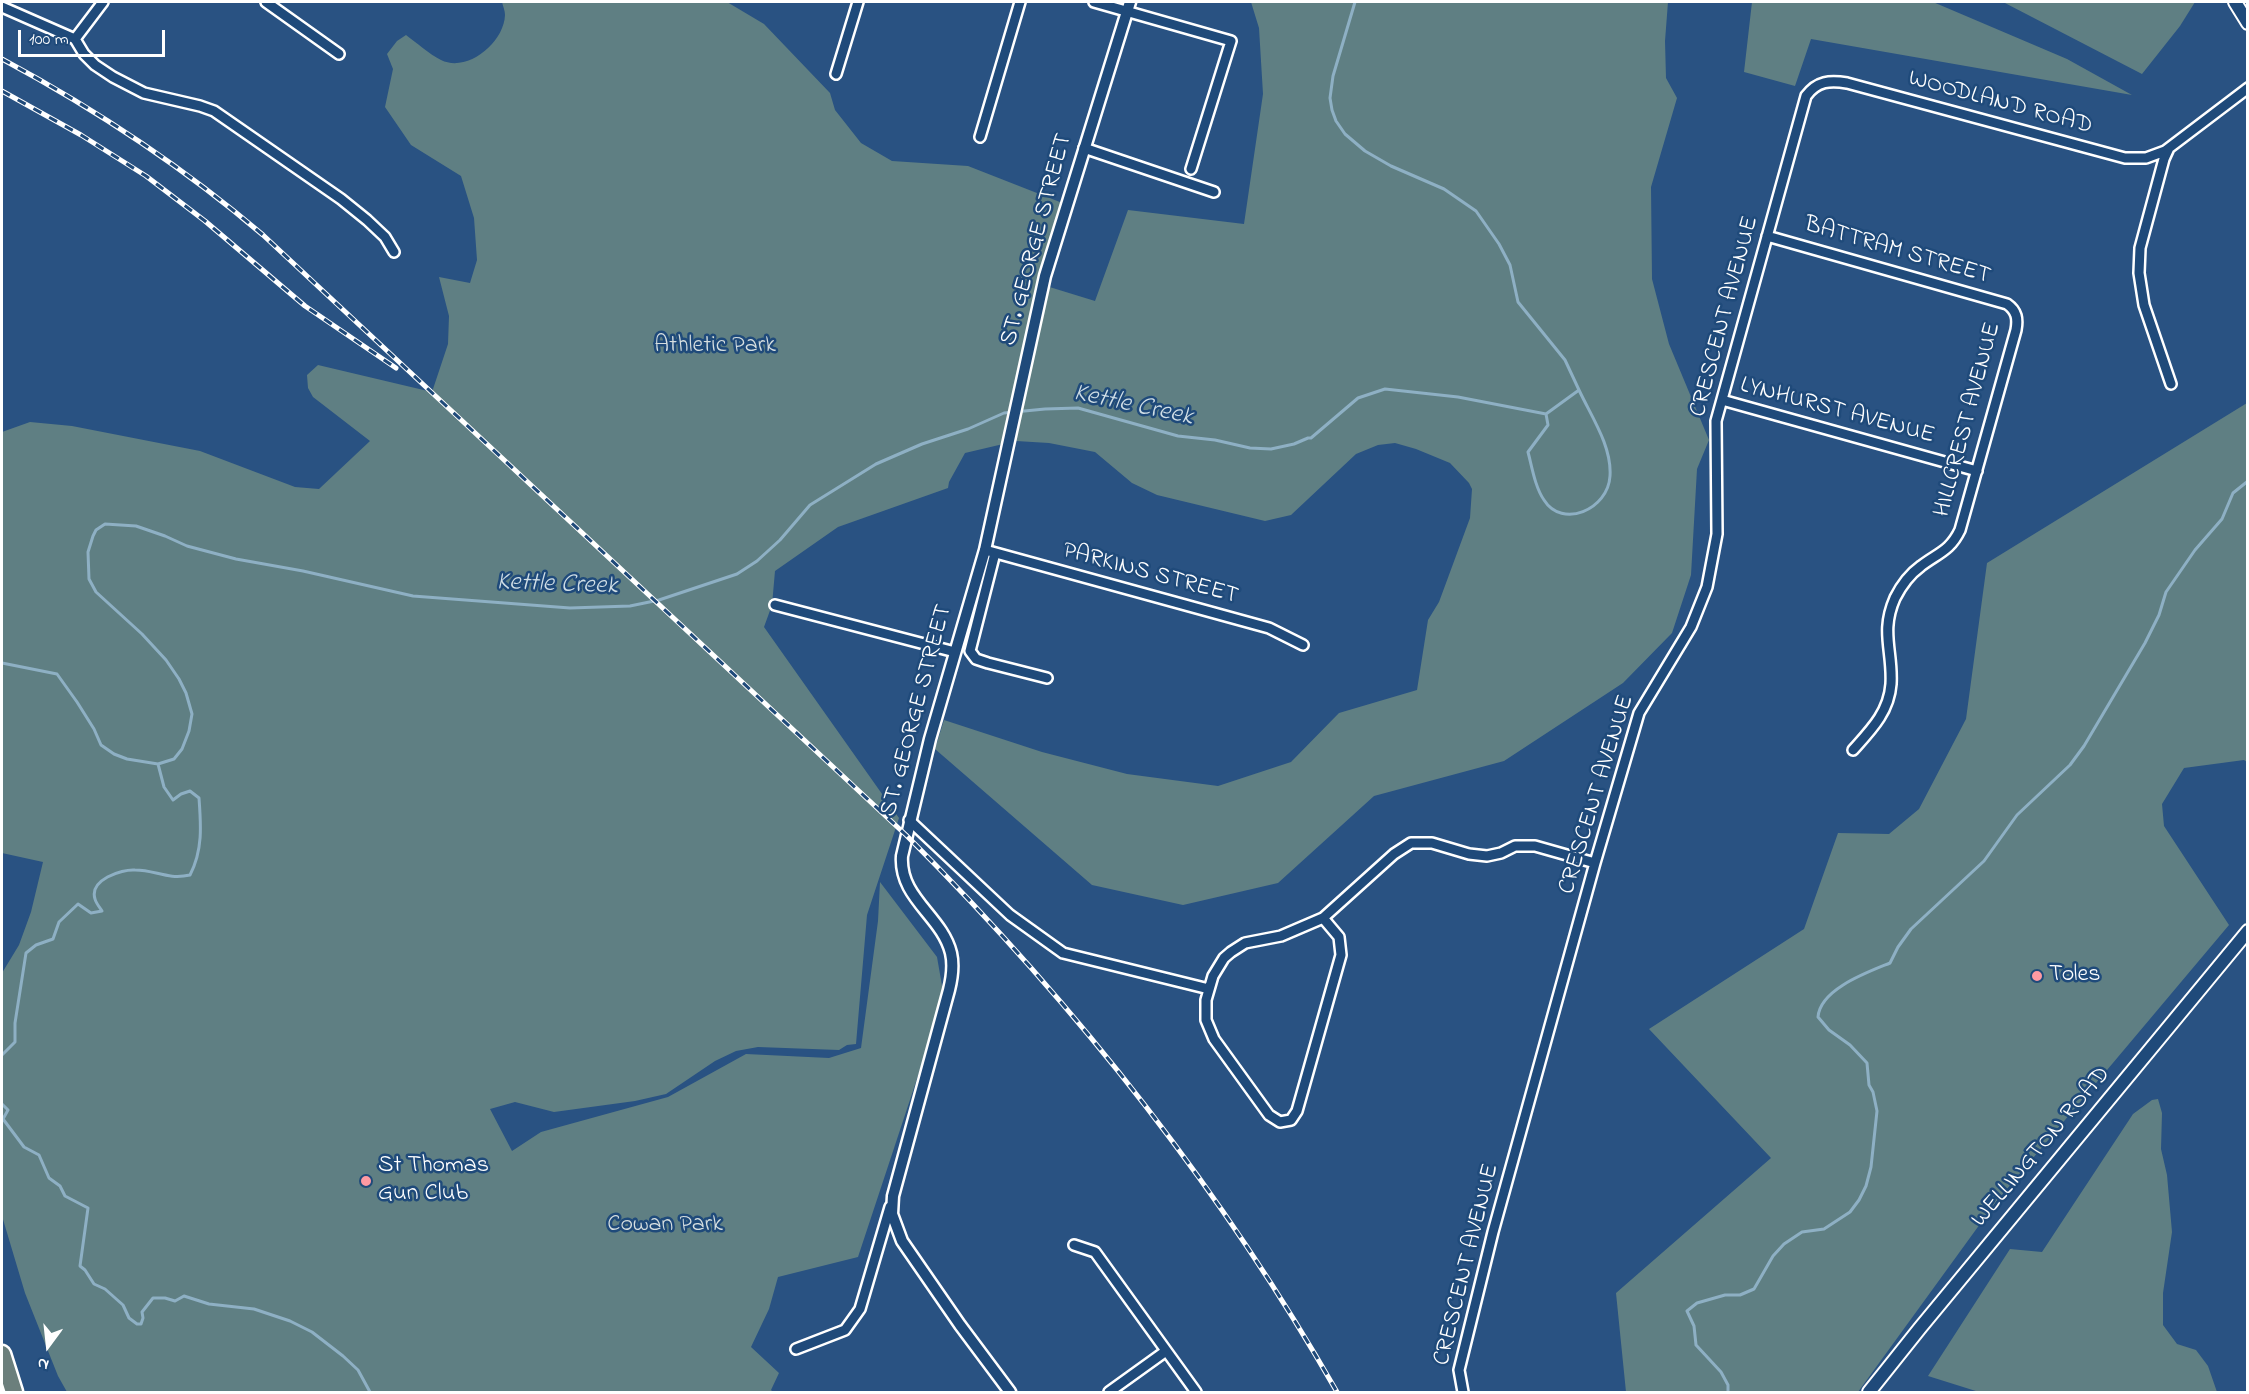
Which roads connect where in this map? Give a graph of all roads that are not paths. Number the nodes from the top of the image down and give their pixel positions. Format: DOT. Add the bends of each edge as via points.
graph roads {
  1 [pos="103,2"];
  2 [pos="266,2"];
  3 [pos="858,2"];
  4 [pos="1020,2"];
  5 [pos="1094,2"];
  6 [pos="2235,2"];
  7 [pos="1128,6"];
  8 [pos="2,7"];
  9 [pos="2245,18"];
  10 [pos="75,39"];
  11 [pos="339,54"];
  12 [pos="836,74"];
  13 [pos="1820,84"];
  14 [pos="2247,88"];
  15 [pos="980,137"];
  16 [pos="1084,148"];
  17 [pos="2169,148"];
  18 [pos="1191,169"];
  19 [pos="1214,192"];
  20 [pos="1767,236"];
  21 [pos="394,252"];
  22 [pos="2015,311"];
  23 [pos="2171,384"];
  24 [pos="1722,400"];
  25 [pos="1977,471"];
  26 [pos="990,552"];
  27 [pos="775,605"];
  28 [pos="1303,645"];
  29 [pos="955,652"];
  30 [pos="1047,678"];
  31 [pos="1853,750"];
  32 [pos="909,820"];
  33 [pos="1595,863"];
  34 [pos="1323,918"];
  35 [pos="2247,931"];
  36 [pos="1209,989"];
  37 [pos="893,1196"];
  38 [pos="1074,1245"];
  39 [pos="796,1350"];
  40 [pos="1166,1351"];
  41 [pos="2,1354"];
  42 [pos="14,1392"];
  43 [pos="1011,1392"];
  44 [pos="1109,1392"];
  45 [pos="1196,1392"];
  46 [pos="1463,1392"];
  47 [pos="1869,1392"];
  1 -- 10 [label="street"];
  2 -- 11 [label="street"];
  3 -- 12 [label="street"];
  4 -- 15 [label="street"];
  5 -- 7 [label="street"];
  6 -- 9 [label="main road"];
  7 -- 16 [label="street, ST. GEORGE STREET"];
  7 -- 18 [label="street" via="1231,41"];
  8 -- 10 [label="street"];
  10 -- 21 [label="street" via="95,65 129,86 200,106 227,119 358,213 385,237"];
  13 -- 17 [label="street, WOODLAND ROAD" via="1847,82 2126,158 2146,158"];
  13 -- 20 [label="street, CRESCENT AVENUE" via="1804,102"];
  14 -- 17 [label="street, WOODLAND ROAD"];
  16 -- 19 [label="street"];
  16 -- 26 [label="street, ST. GEORGE STREET" via="1045,276"];
  17 -- 23 [label="street" via="2142,240 2139,264 2144,305"];
  20 -- 22 [label="street, BATTRAM STREET" via="1997,300"];
  20 -- 24 [label="street, CRESCENT AVENUE"];
  22 -- 25 [label="street, HILLCREST AVENUE" via="2016,330"];
  24 -- 25 [label="street, LYNHURST AVENUE"];
  24 -- 33 [label="street, CRESCENT AVENUE" via="1716,429 1716,544 1707,587 1691,627 1639,713"];
  25 -- 31 [label="street, HILLCREST AVENUE" via="1953,542 1914,571 1896,597 1886,637 1891,678 1887,701 1873,728"];
  26 -- 28 [label="street, PARKINS STREET" via="1269,628"];
  26 -- 29 [label="street, ST. GEORGE STREET"];
  26 -- 30 [label="street" via="970,651 976,659"];
  27 -- 29 [label="street"];
  29 -- 32 [label="street, ST. GEORGE STREET"];
  32 -- 36 [label="street" via="1010,915 1063,953"];
  32 -- 37 [label="street, ST. GEORGE STREET" via="902,856 903,878 944,937 952,968"];
  33 -- 34 [label="street" via="1535,846 1521,845 1487,855 1432,843 1411,843"];
  33 -- 46 [label="street, CRESCENT AVENUE" via="1493,1232 1459,1370"];
  34 -- 36 [label="street" via="1281,936 1238,946 1217,967"];
  34 -- 36 [label="street" via="1339,937 1341,955 1292,1120 1280,1122 1272,1118 1214,1039 1205,1010"];
  35 -- 47 [label="main road, WELLINGTON ROAD"];
  37 -- 39 [label="street" via="853,1321 840,1333"];
  37 -- 43 [label="street, ST. GEORGE STREET" via="892,1214 902,1241"];
  38 -- 40 [label="street" via="1095,1252"];
  40 -- 44 [label="street"];
  40 -- 45 [label="street"];
  41 -- 42 [label="highway"];
}
